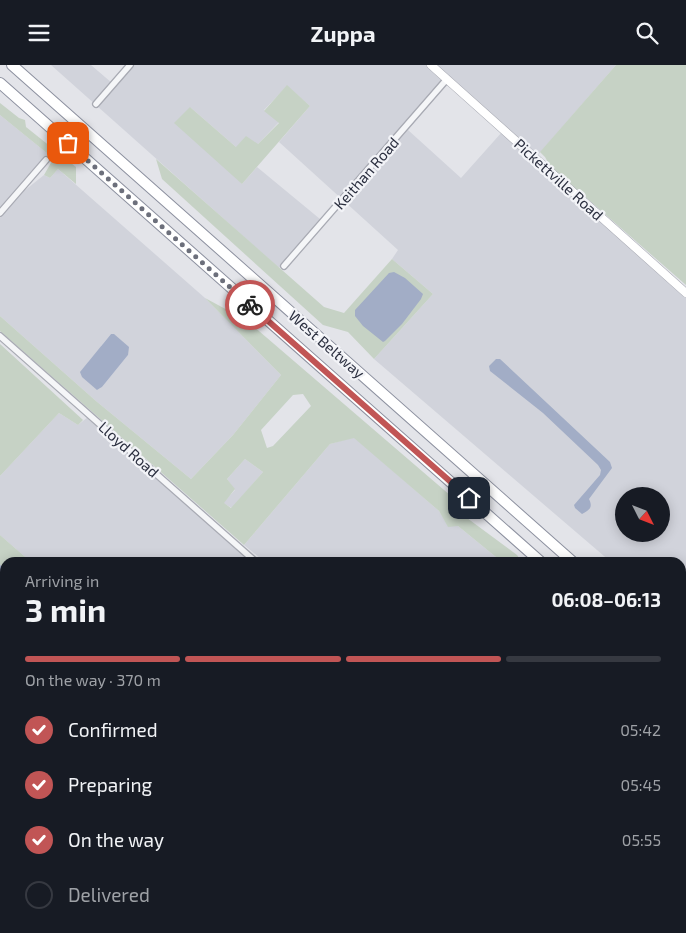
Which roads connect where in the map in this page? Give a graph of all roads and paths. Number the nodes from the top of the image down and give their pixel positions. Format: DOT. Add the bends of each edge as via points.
graph roads {
  1 [pos="12,65"];
  2 [pos="130,65"];
  3 [pos="431,65"];
  4 [pos="447,79"];
  5 [pos="0,83"];
  6 [pos="96,103"];
  7 [pos="46,160"];
  8 [pos="0,213"];
  9 [pos="284,266"];
  10 [pos="686,293"];
  11 [pos="0,336"];
  12 [pos="250,557"];
  13 [pos="535,557"];
  14 [pos="567,557"];
  1 -- 14 [label="highway, West Beltway"];
  2 -- 6 [label="street"];
  3 -- 4 [label="street, Pickettville Road"];
  4 -- 9 [label="street, Keithan Road"];
  4 -- 10 [label="street, Pickettville Road"];
  5 -- 13 [label="highway, West Beltway"];
  7 -- 8 [label="street"];
  11 -- 12 [label="street, Lloyd Road"];
}
